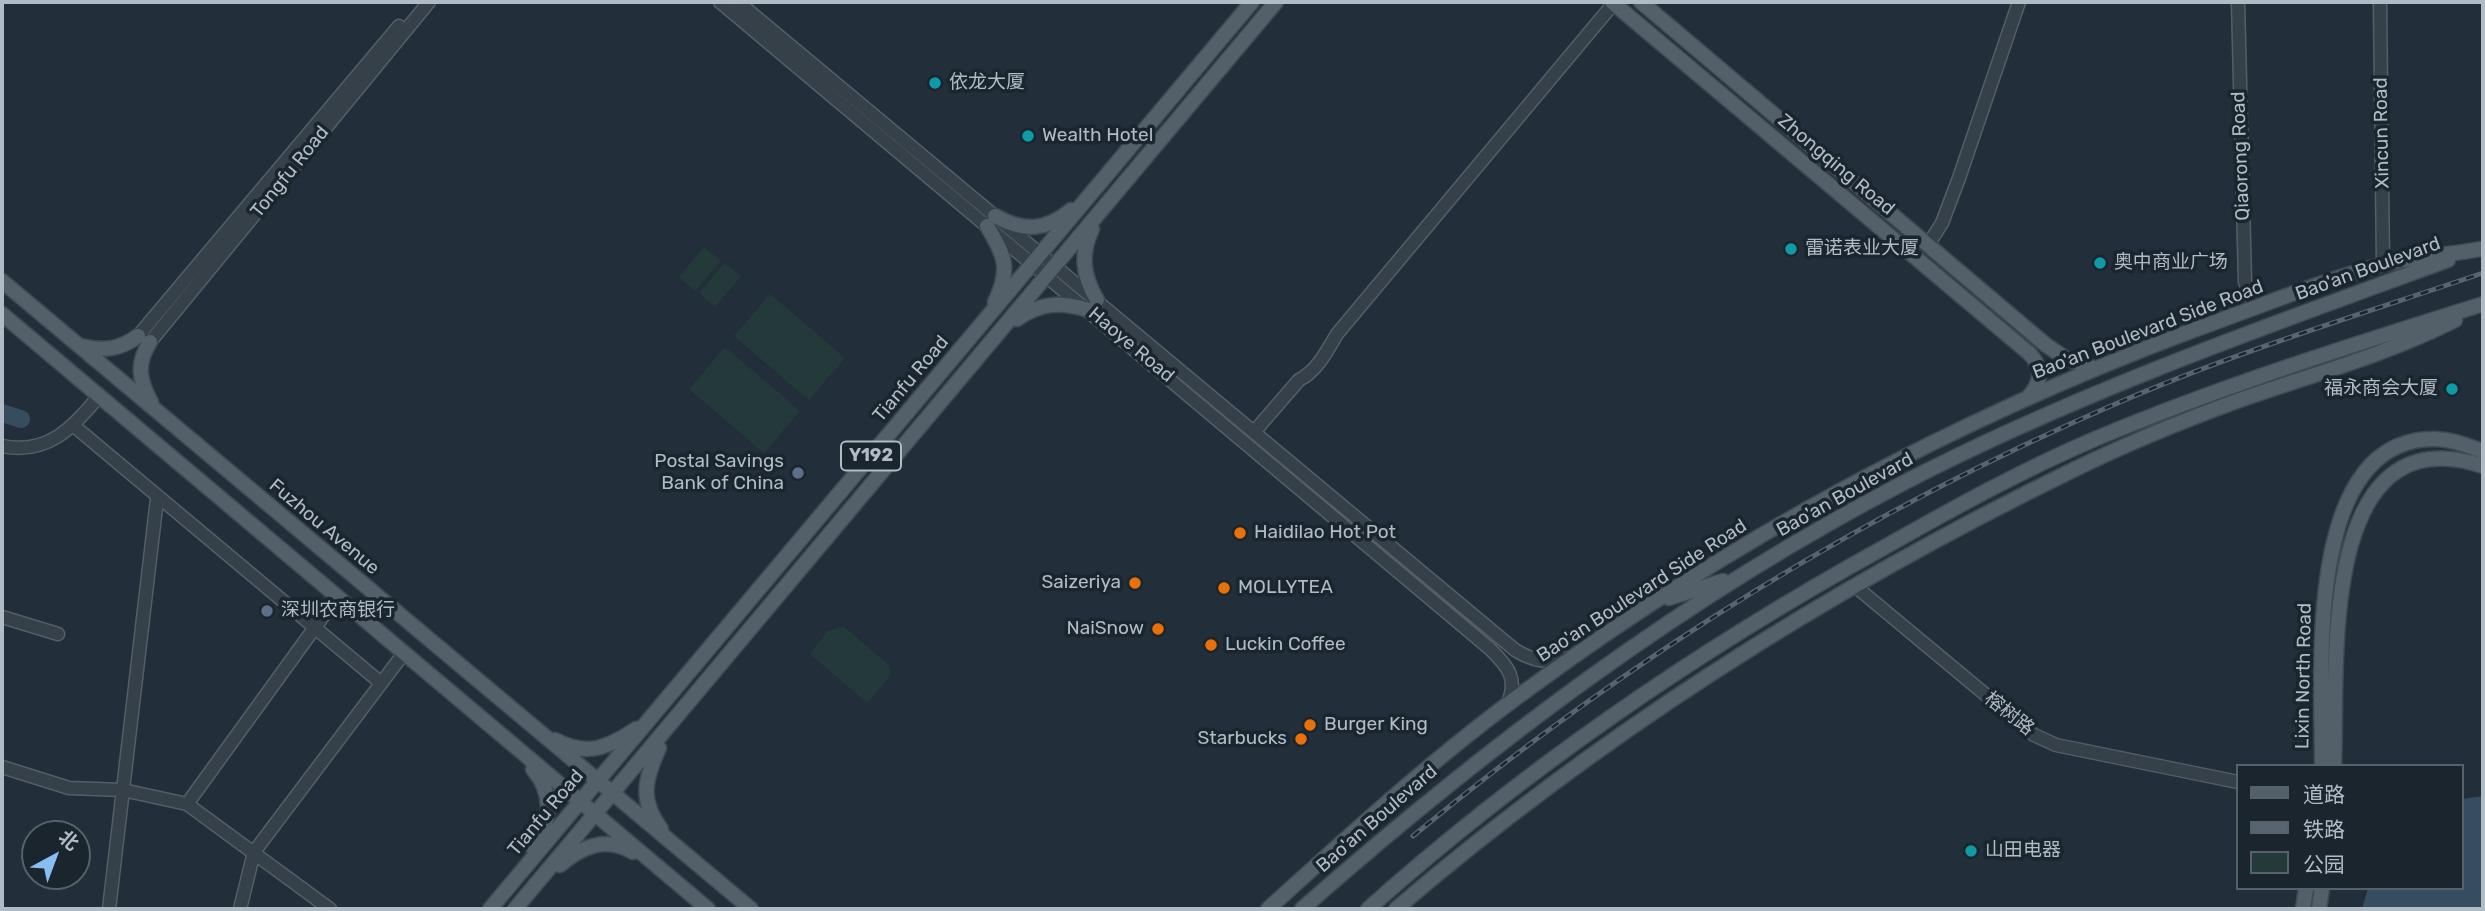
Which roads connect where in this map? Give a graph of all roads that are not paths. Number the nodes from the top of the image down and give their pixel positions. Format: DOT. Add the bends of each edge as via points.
graph roads {
  1 [pos="420,2"];
  2 [pos="429,2"];
  3 [pos="720,2"];
  4 [pos="738,2"];
  5 [pos="1252,2"];
  6 [pos="1276,2"];
  7 [pos="1613,2"];
  8 [pos="1641,2"];
  9 [pos="2019,2"];
  10 [pos="2238,2"];
  11 [pos="2380,2"];
  12 [pos="1093,191"];
  13 [pos="1109,202"];
  14 [pos="991,221"];
  15 [pos="1928,245"];
  16 [pos="2482,248"];
  17 [pos="1037,259"];
  18 [pos="2383,265"];
  19 [pos="1051,271"];
  20 [pos="2,282"];
  21 [pos="1987,295"];
  22 [pos="1093,305"];
  23 [pos="2483,305"];
  24 [pos="1975,308"];
  25 [pos="2255,308"];
  26 [pos="2,314"];
  27 [pos="984,321"];
  28 [pos="997,335"];
  29 [pos="144,339"];
  30 [pos="78,345"];
  31 [pos="2093,368"];
  32 [pos="99,396"];
  33 [pos="2029,396"];
  34 [pos="155,410"];
  35 [pos="74,426"];
  36 [pos="1254,432"];
  37 [pos="2,446"];
  38 [pos="2483,451"];
  39 [pos="2483,466"];
  40 [pos="157,499"];
  41 [pos="1741,575"];
  42 [pos="1855,586"];
  43 [pos="337,597"];
  44 [pos="1651,604"];
  45 [pos="2,617"];
  46 [pos="314,628"];
  47 [pos="58,634"];
  48 [pos="404,653"];
  49 [pos="1572,657"];
  50 [pos="381,683"];
  51 [pos="1507,705"];
  52 [pos="648,721"];
  53 [pos="530,726"];
  54 [pos="668,728"];
  55 [pos="512,744"];
  56 [pos="2322,764"];
  57 [pos="2334,764"];
  58 [pos="2,767"];
  59 [pos="597,782"];
  60 [pos="2236,782"];
  61 [pos="123,790"];
  62 [pos="613,794"];
  63 [pos="580,802"];
  64 [pos="187,804"];
  65 [pos="596,815"];
  66 [pos="672,844"];
  67 [pos="254,852"];
  68 [pos="657,867"];
  69 [pos="523,870"];
  70 [pos="537,883"];
  71 [pos="2306,890"];
  72 [pos="2322,890"];
  73 [pos="109,909"];
  74 [pos="240,909"];
  75 [pos="330,909"];
  76 [pos="490,909"];
  77 [pos="515,909"];
  78 [pos="708,909"];
  79 [pos="751,909"];
  80 [pos="1268,909"];
  81 [pos="1301,909"];
  82 [pos="1367,909"];
  83 [pos="1396,909"];
  84 [pos="2303,909"];
  85 [pos="2319,909"];
  1 -- 29 [label="street, Tongfu Road"];
  2 -- 29 [label="street, Tongfu Road"];
  3 -- 14 [label="street, Haoye Road"];
  4 -- 14 [label="street, Haoye Road"];
  5 -- 12 [label="main road, Tianfu Road / Y192"];
  6 -- 13 [label="main road, Tianfu Road / Y192"];
  7 -- 24 [label="main road, Zhongqing Road"];
  7 -- 36 [label="street" via="1337,334 1308,376 1298,380"];
  8 -- 15 [label="main road, Zhongqing Road"];
  9 -- 15 [label="street" via="1959,178"];
  10 -- 25 [label="street, Qiaorong Road" via="2245,282"];
  11 -- 18 [label="street, Xincun Road"];
  12 -- 14 [label="main road" via="1062,217 1040,227"];
  12 -- 17 [label="main road, Tianfu Road / Y192"];
  13 -- 19 [label="main road, Tianfu Road / Y192"];
  13 -- 22 [label="main road" via="1091,231 1084,257"];
  14 -- 17 [label="street, Haoye Road"];
  14 -- 27 [label="main road" via="1006,268"];
  15 -- 21 [label="main road, Zhongqing Road"];
  16 -- 18 [label="main road, Bao'an Boulevard Side Road"];
  16 -- 41 [label="main road, Bao'an Boulevard" via="2130,377 1907,481"];
  17 -- 19 [label="street, Haoye Road"];
  17 -- 27 [label="main road, Tianfu Road / Y192"];
  18 -- 25 [label="main road, Bao'an Boulevard Side Road"];
  19 -- 22 [label="street, Haoye Road"];
  19 -- 28 [label="main road, Tianfu Road / Y192"];
  20 -- 30 [label="main road, Fuzhou Avenue"];
  21 -- 24 [label="main road"];
  21 -- 31 [label="main road, Zhongqing Road" via="2054,352"];
  22 -- 28 [label="main road" via="1034,307"];
  22 -- 36 [label="street, Haoye Road"];
  22 -- 51 [label="street, Haoye Road" via="1501,659 1513,677"];
  23 -- 42 [label="main road" via="2399,347 2217,409 2074,470"];
  23 -- 82 [label="main road" via="2162,412 1938,517 1728,637 1515,786"];
  24 -- 33 [label="main road, Zhongqing Road" via="2035,359 2039,376"];
  25 -- 31 [label="main road, Bao'an Boulevard Side Road"];
  26 -- 32 [label="main road"];
  27 -- 52 [label="main road, Tianfu Road / Y192"];
  28 -- 54 [label="main road, Tianfu Road / Y192"];
  29 -- 30 [label="main road" via="102,351"];
  29 -- 34 [label="main road" via="139,381"];
  30 -- 34 [label="main road, Fuzhou Avenue"];
  31 -- 33 [label="main road, Bao'an Boulevard Side Road"];
  32 -- 35 [label="street"];
  32 -- 43 [label="main road"];
  33 -- 44 [label="main road, Bao'an Boulevard Side Road" via="1814,504"];
  34 -- 53 [label="main road, Fuzhou Avenue"];
  35 -- 37 [label="street" via="37,448"];
  35 -- 40 [label="street"];
  36 -- 49 [label="street, Haoye Road" via="1515,650 1550,662"];
  38 -- 56 [label="main road, Lixin North Road" via="2437,439 2409,443 2381,458 2350,495 2337,527 2326,583"];
  39 -- 57 [label="main road, Lixin North Road" via="2441,456 2409,463 2375,492 2359,519 2349,551 2337,636"];
  40 -- 46 [label="street"];
  40 -- 61 [label="street"];
  41 -- 44 [label="main road"];
  41 -- 81 [label="main road, Bao'an Boulevard" via="1517,728"];
  42 -- 60 [label="street, 榕树路" via="2034,735 2056,745"];
  42 -- 83 [label="main road" via="1644,719 1509,817"];
  43 -- 46 [label="street"];
  43 -- 48 [label="main road"];
  44 -- 49 [label="main road, Bao'an Boulevard Side Road"];
  45 -- 47 [label="street"];
  46 -- 50 [label="street"];
  46 -- 64 [label="street"];
  48 -- 50 [label="street"];
  48 -- 55 [label="main road"];
  49 -- 51 [label="main road, Bao'an Boulevard Side Road"];
  50 -- 67 [label="street"];
  51 -- 80 [label="main road, Bao'an Boulevard Side Road"];
  52 -- 53 [label="main road" via="606,748 592,751 567,746"];
  52 -- 59 [label="main road, Tianfu Road / Y192"];
  53 -- 59 [label="main road, Fuzhou Avenue"];
  54 -- 62 [label="main road, Tianfu Road / Y192"];
  54 -- 66 [label="main road" via="650,766 645,800"];
  55 -- 63 [label="main road"];
  55 -- 69 [label="main road" via="539,777 550,806"];
  58 -- 61 [label="street" via="69,788"];
  59 -- 62 [label="main road, Fuzhou Avenue"];
  59 -- 63 [label="main road, Tianfu Road / Y192"];
  61 -- 64 [label="street"];
  61 -- 73 [label="street"];
  62 -- 65 [label="main road, Tianfu Road / Y192"];
  62 -- 66 [label="main road, Fuzhou Avenue"];
  63 -- 65 [label="main road"];
  63 -- 69 [label="main road, Tianfu Road / Y192"];
  64 -- 67 [label="street"];
  65 -- 68 [label="main road"];
  65 -- 70 [label="main road, Tianfu Road / Y192"];
  66 -- 79 [label="main road, Fuzhou Avenue"];
  67 -- 74 [label="street"];
  67 -- 75 [label="street"];
  68 -- 70 [label="main road" via="629,849 600,843 566,859"];
  68 -- 78 [label="main road"];
  69 -- 76 [label="main road, Tianfu Road / Y192"];
  70 -- 77 [label="main road, Tianfu Road / Y192"];
  71 -- 84 [label="main road"];
  72 -- 85 [label="main road"];
}
